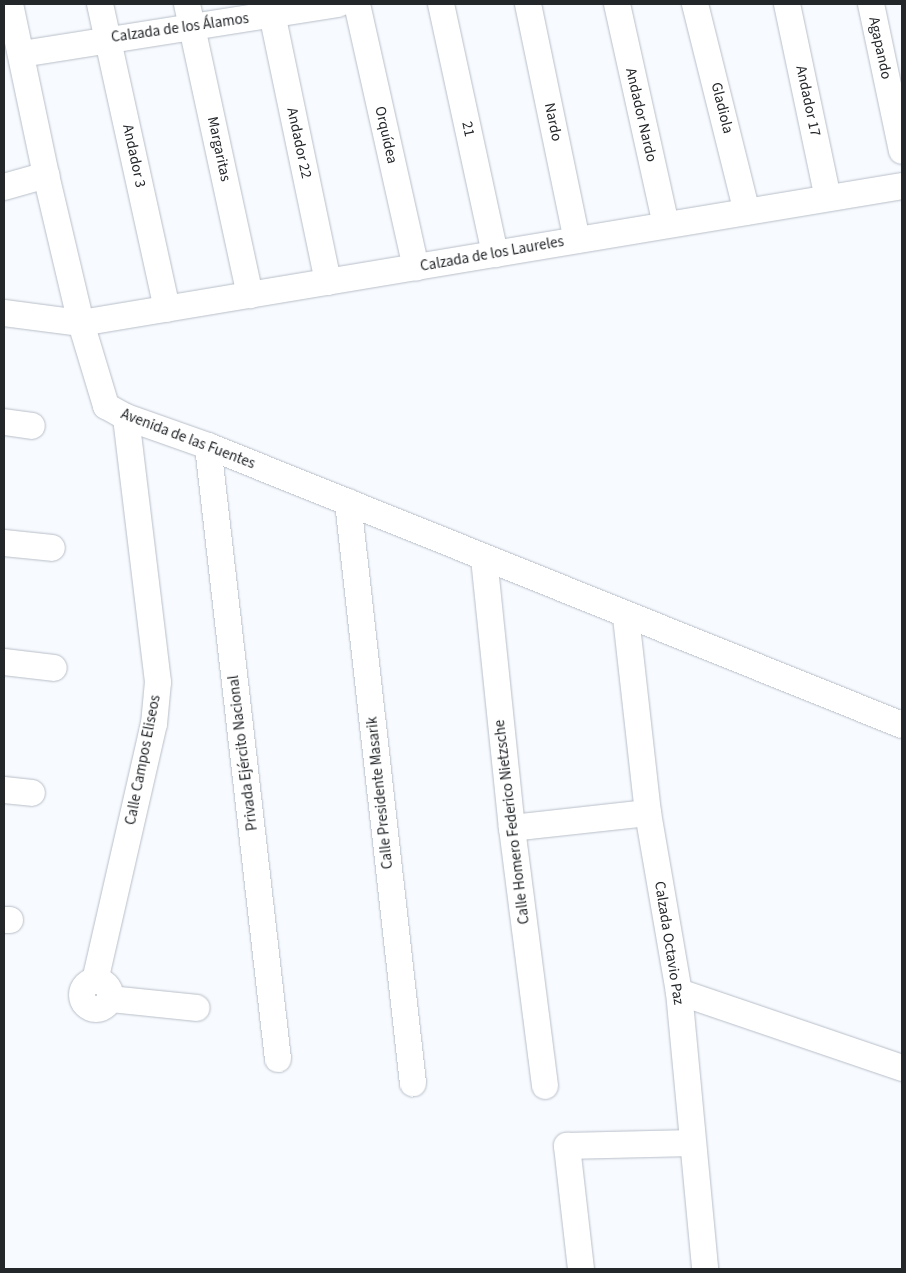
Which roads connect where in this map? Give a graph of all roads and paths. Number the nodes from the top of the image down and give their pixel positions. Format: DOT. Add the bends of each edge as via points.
graph roads {
  1 [pos="10,4"];
  2 [pos="100,4"];
  3 [pos="338,4"];
  4 [pos="357,4"];
  5 [pos="442,4"];
  6 [pos="528,4"];
  7 [pos="616,4"];
  8 [pos="696,4"];
  9 [pos="787,4"];
  10 [pos="871,4"];
  11 [pos="271,9"];
  12 [pos="190,15"];
  13 [pos="108,38"];
  14 [pos="22,54"];
  15 [pos="15,87"];
  16 [pos="902,151"];
  17 [pos="46,175"];
  18 [pos="902,186"];
  19 [pos="4,187"];
  20 [pos="828,198"];
  21 [pos="747,212"];
  22 [pos="666,225"];
  23 [pos="577,240"];
  24 [pos="495,254"];
  25 [pos="416,267"];
  26 [pos="328,282"];
  27 [pos="250,295"];
  28 [pos="168,309"];
  29 [pos="4,313"];
  30 [pos="81,323"];
  31 [pos="126,417"];
  32 [pos="4,422"];
  33 [pos="32,426"];
  34 [pos="208,446"];
  35 [pos="348,502"];
  36 [pos="4,543"];
  37 [pos="52,548"];
  38 [pos="484,558"];
  39 [pos="626,617"];
  40 [pos="4,662"];
  41 [pos="54,668"];
  42 [pos="902,725"];
  43 [pos="4,790"];
  44 [pos="32,793"];
  45 [pos="648,813"];
  46 [pos="512,828"];
  47 [pos="679,992"];
  48 [pos="197,1008"];
  49 [pos="278,1059"];
  50 [pos="902,1068"];
  51 [pos="413,1083"];
  52 [pos="545,1086"];
  53 [pos="691,1143"];
  54 [pos="581,1269"];
  55 [pos="705,1269"];
  1 -- 14 [label="street, Avenida de las Fuentes"];
  2 -- 13 [label="street, Andador 3"];
  3 -- 11 [label="street, Calzada de los Álamos"];
  4 -- 25 [label="street, Orquídea"];
  5 -- 24 [label="street, 21"];
  6 -- 23 [label="street, Nardo"];
  7 -- 22 [label="street, Andador Nardo"];
  8 -- 21 [label="street, Gladiola"];
  9 -- 20 [label="street, Andador 17"];
  10 -- 16 [label="street, Agapando"];
  11 -- 12 [label="street, Calzada de los Álamos"];
  11 -- 26 [label="street, Andador 22"];
  12 -- 13 [label="street, Calzada de los Álamos"];
  12 -- 27 [label="street, Margaritas"];
  13 -- 14 [label="street, Calzada de los Álamos"];
  13 -- 28 [label="street, Andador 3"];
  14 -- 15 [label="street, Avenida de las Fuentes"];
  15 -- 17 [label="street, Avenida de las Fuentes"];
  17 -- 19 [label="street"];
  17 -- 30 [label="street, Avenida de las Fuentes"];
  18 -- 20 [label="street, Calzada de los Laureles"];
  20 -- 21 [label="street, Calzada de los Laureles"];
  21 -- 22 [label="street, Calzada de los Laureles"];
  22 -- 23 [label="street, Calzada de los Laureles"];
  23 -- 24 [label="street, Calzada de los Laureles"];
  24 -- 25 [label="street, Calzada de los Laureles"];
  25 -- 26 [label="street, Calzada de los Laureles"];
  26 -- 27 [label="street, Calzada de los Laureles"];
  27 -- 28 [label="street, Calzada de los Laureles"];
  28 -- 30 [label="street, Calzada de los Laureles"];
  29 -- 30 [label="street, Calzada de los Laureles"];
  30 -- 31 [label="street, Avenida de las Fuentes" via="106,406"];
  31 -- 34 [label="street, Avenida de las Fuentes"];
  31 -- 48 [label="street, Calle Campos Eliseos" via="158,682 154,724 102,990"];
  32 -- 33 [label="street"];
  34 -- 35 [label="street, Avenida de las Fuentes"];
  34 -- 49 [label="street, Privada Ejército Nacional"];
  35 -- 38 [label="street, Avenida de las Fuentes"];
  35 -- 51 [label="street, Calle Presidente Masarik"];
  36 -- 37 [label="street"];
  38 -- 39 [label="street, Avenida de las Fuentes"];
  38 -- 46 [label="street, Calle Homero Federico Nietzsche"];
  39 -- 42 [label="street, Avenida de las Fuentes"];
  39 -- 45 [label="street, Calzada Octavio Paz"];
  40 -- 41 [label="street"];
  43 -- 44 [label="street"];
  45 -- 46 [label="street"];
  45 -- 47 [label="street, Calzada Octavio Paz"];
  46 -- 52 [label="street, Calle Homero Federico Nietzsche"];
  47 -- 50 [label="street"];
  47 -- 53 [label="street, Calzada Octavio Paz"];
  53 -- 54 [label="street" via="567,1146"];
  53 -- 55 [label="street, Calzada Octavio Paz"];
}
